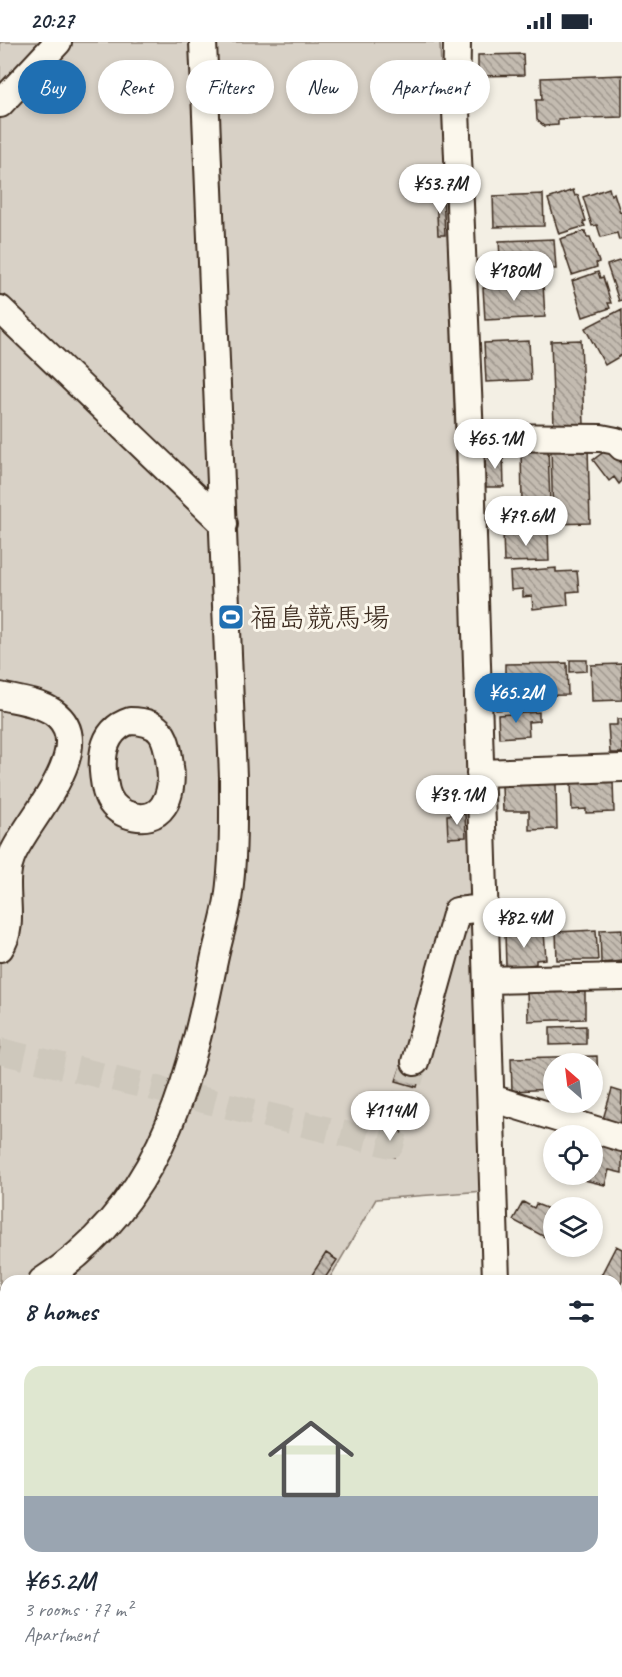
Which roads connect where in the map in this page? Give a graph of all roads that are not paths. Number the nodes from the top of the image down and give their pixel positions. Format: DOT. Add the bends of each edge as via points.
graph roads {
  1 [pos="58,42"];
  2 [pos="203,42"];
  3 [pos="457,42"];
  4 [pos="0,104"];
  5 [pos="0,309"];
  6 [pos="470,437"];
  7 [pos="622,447"];
  8 [pos="224,524"];
  9 [pos="0,696"];
  10 [pos="622,768"];
  11 [pos="480,772"];
  12 [pos="484,908"];
  13 [pos="0,948"];
  14 [pos="622,977"];
  15 [pos="487,980"];
  16 [pos="415,1062"];
  17 [pos="491,1098"];
  18 [pos="622,1138"];
  19 [pos="50,1275"];
  20 [pos="496,1275"];
  1 -- 4 [label="street"];
  2 -- 8 [label="street"];
  3 -- 6 [label="street" via="456,111"];
  5 -- 8 [label="street"];
  6 -- 7 [label="street" via="601,438 616,441"];
  6 -- 11 [label="street"];
  8 -- 19 [label="street" via="233,854 228,902 200,1031 170,1128 140,1183 100,1233"];
  9 -- 13 [label="street" via="53,713 69,734 69,747 65,765 11,857 5,881 8,930"];
  10 -- 11 [label="street"];
  11 -- 12 [label="street"];
  12 -- 15 [label="street"];
  12 -- 16 [label="street" via="457,911"];
  14 -- 15 [label="street"];
  15 -- 17 [label="street"];
  17 -- 18 [label="street"];
  17 -- 20 [label="street"];
}
